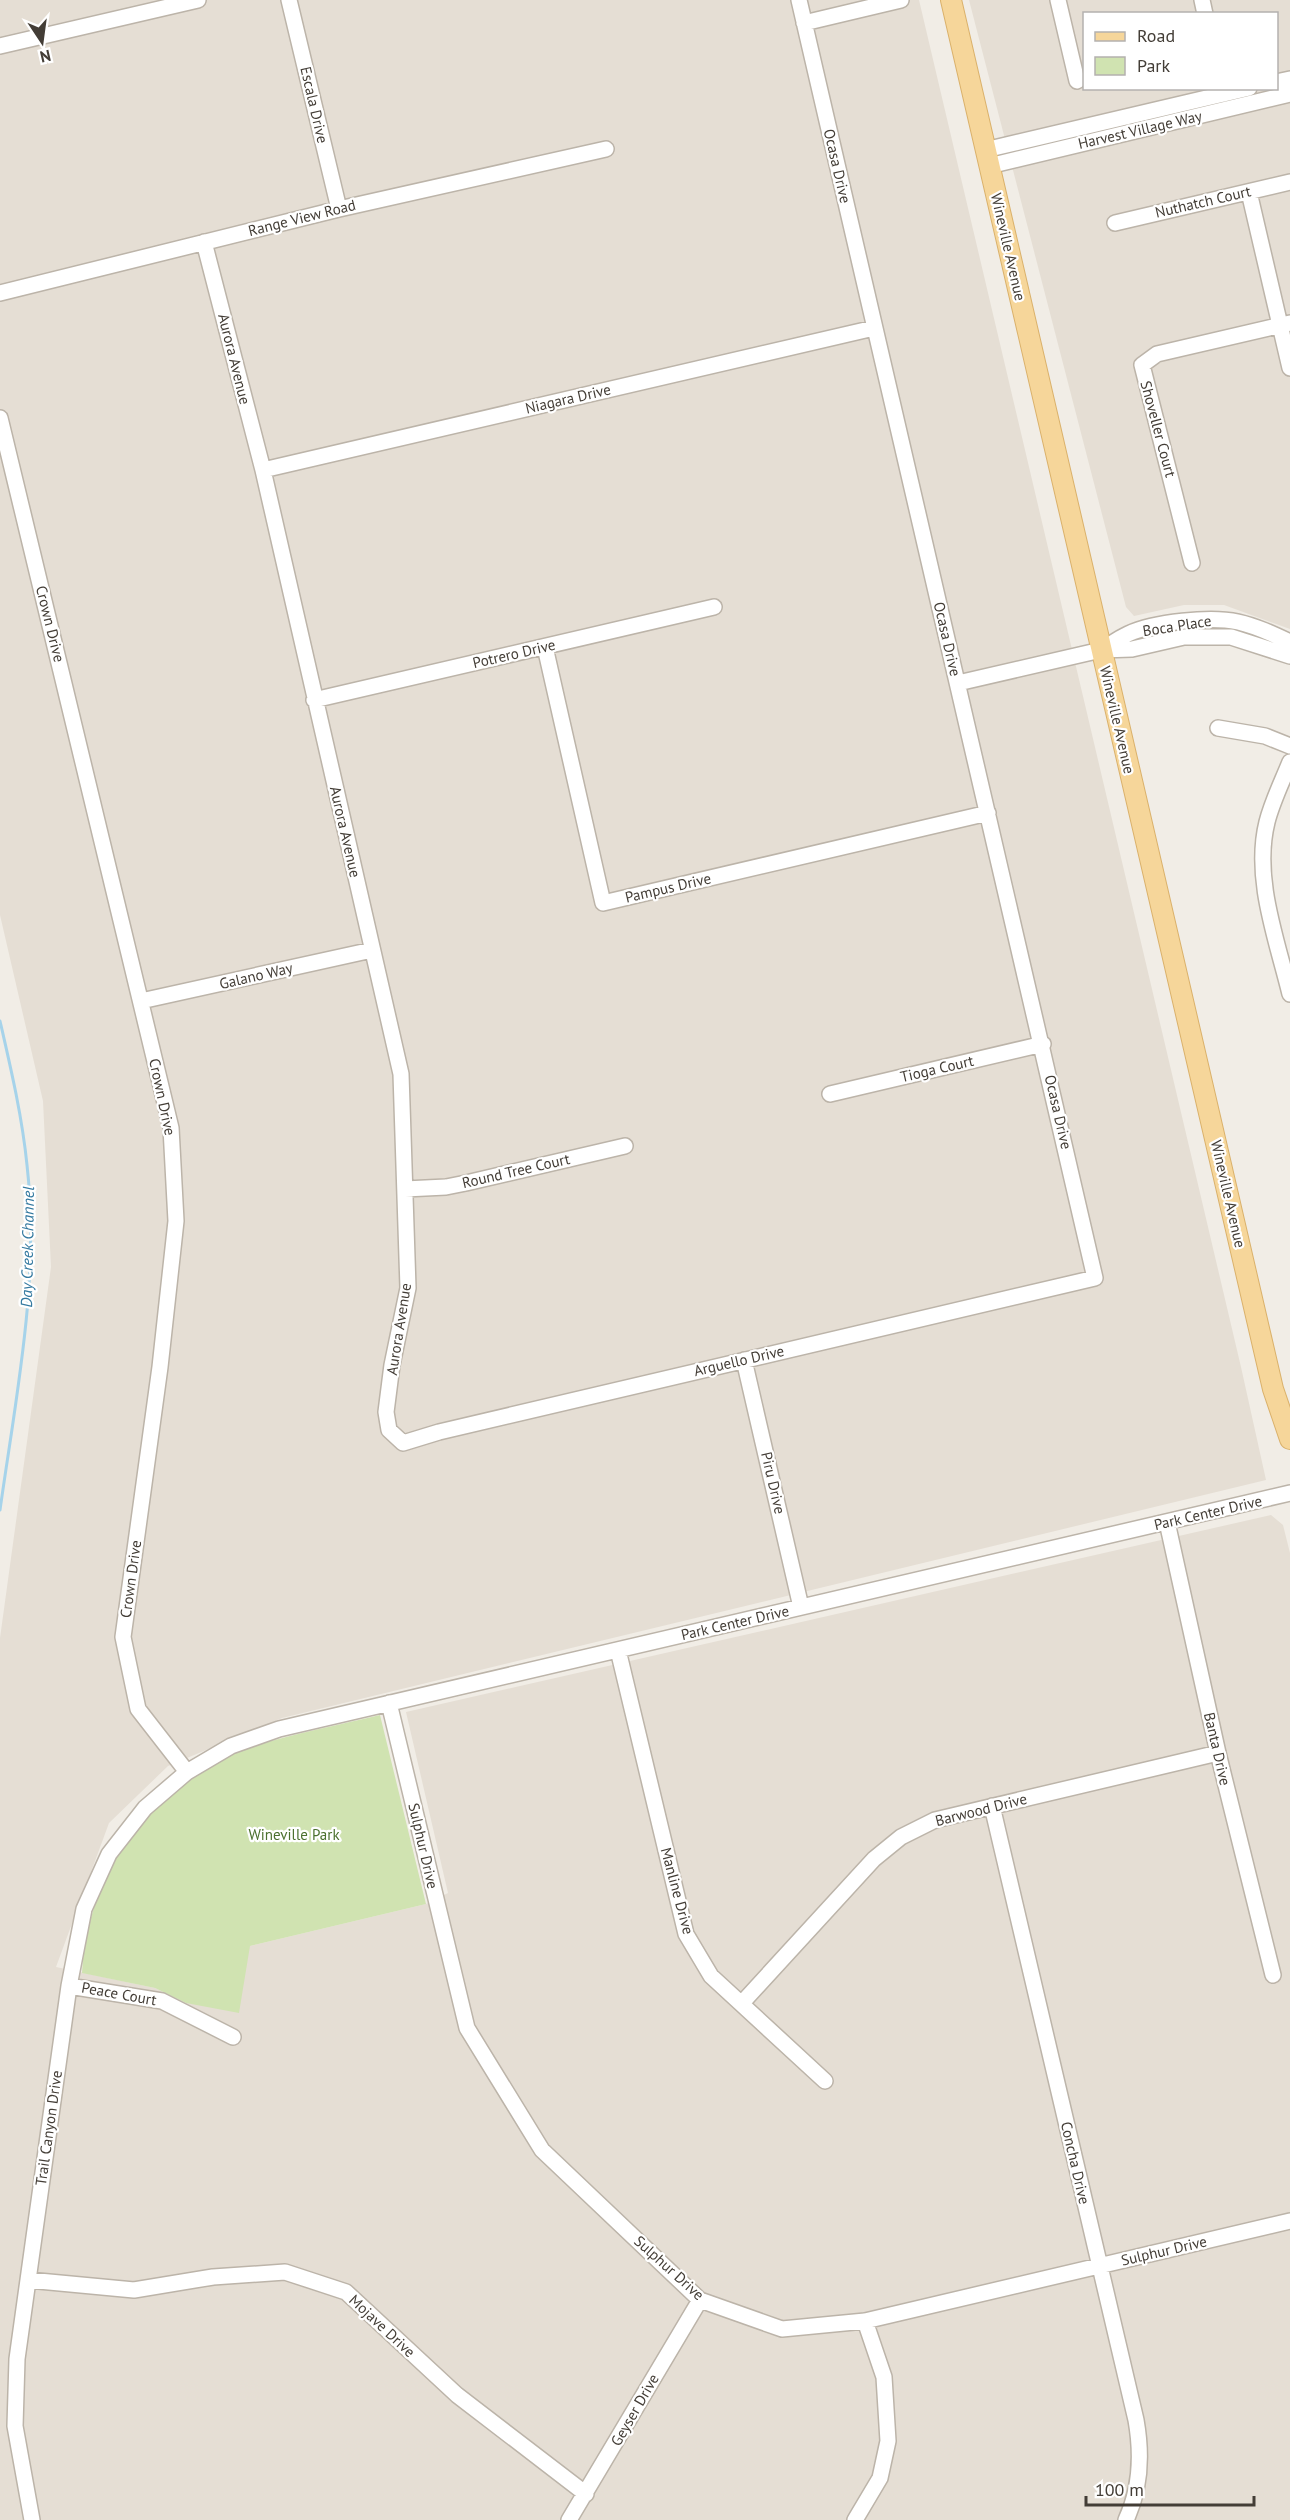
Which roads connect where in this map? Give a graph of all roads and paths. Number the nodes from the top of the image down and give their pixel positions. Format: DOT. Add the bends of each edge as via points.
graph roads {
  1 [pos="198,0"];
  2 [pos="289,0"];
  3 [pos="799,0"];
  4 [pos="901,0"];
  5 [pos="951,0"];
  6 [pos="1058,0"];
  7 [pos="804,23"];
  8 [pos="0,46"];
  9 [pos="1077,81"];
  10 [pos="1244,90"];
  11 [pos="1290,94"];
  12 [pos="1226,97"];
  13 [pos="606,149"];
  14 [pos="987,158"];
  15 [pos="1290,182"];
  16 [pos="1249,192"];
  17 [pos="339,209"];
  18 [pos="1115,223"];
  19 [pos="204,242"];
  20 [pos="0,292"];
  21 [pos="1285,324"];
  22 [pos="874,328"];
  23 [pos="1290,368"];
  24 [pos="0,418"];
  25 [pos="263,470"];
  26 [pos="1192,563"];
  27 [pos="714,607"];
  28 [pos="1290,642"];
  29 [pos="545,647"];
  30 [pos="1101,650"];
  31 [pos="1290,656"];
  32 [pos="958,683"];
  33 [pos="314,700"];
  34 [pos="1218,728"];
  35 [pos="1290,746"];
  36 [pos="1290,762"];
  37 [pos="988,813"];
  38 [pos="372,950"];
  39 [pos="1288,974"];
  40 [pos="1290,994"];
  41 [pos="141,1001"];
  42 [pos="1043,1044"];
  43 [pos="830,1095"];
  44 [pos="625,1146"];
  45 [pos="405,1189"];
  46 [pos="1095,1278"];
  47 [pos="744,1360"];
  48 [pos="389,1430"];
  49 [pos="1290,1439"];
  50 [pos="1290,1493"];
  51 [pos="1167,1522"];
  52 [pos="801,1607"];
  53 [pos="618,1650"];
  54 [pos="389,1703"];
  55 [pos="1218,1753"];
  56 [pos="187,1772"];
  57 [pos="992,1806"];
  58 [pos="1273,1975"];
  59 [pos="69,1986"];
  60 [pos="742,2003"];
  61 [pos="233,2037"];
  62 [pos="825,2081"];
  63 [pos="1290,2221"];
  64 [pos="1100,2266"];
  65 [pos="28,2280"];
  66 [pos="700,2300"];
  67 [pos="865,2320"];
  68 [pos="586,2494"];
  69 [pos="32,2520"];
  70 [pos="569,2520"];
  71 [pos="855,2520"];
  72 [pos="1126,2520"];
  1 -- 8 [label="street"];
  2 -- 17 [label="street, Escala Drive"];
  3 -- 7 [label="street, Ocasa Drive"];
  4 -- 7 [label="street"];
  5 -- 14 [label="main road, Wineville Avenue"];
  6 -- 9 [label="street"];
  7 -- 22 [label="street, Ocasa Drive"];
  10 -- 12 [label="street, Harvest Village Way"];
  11 -- 12 [label="street, Harvest Village Way"];
  12 -- 14 [label="street, Harvest Village Way"];
  13 -- 17 [label="street, Range View Road"];
  14 -- 30 [label="main road, Wineville Avenue"];
  15 -- 16 [label="street, Nuthatch Court"];
  16 -- 18 [label="street, Nuthatch Court"];
  16 -- 21 [label="street"];
  17 -- 19 [label="street, Range View Road"];
  19 -- 20 [label="street, Range View Road"];
  19 -- 25 [label="street, Aurora Avenue"];
  21 -- 23 [label="street"];
  21 -- 26 [label="street, Shoveller Court" via="1157,354 1142,365"];
  22 -- 25 [label="street, Niagara Drive"];
  22 -- 32 [label="street, Ocasa Drive"];
  24 -- 41 [label="street, Crown Drive"];
  25 -- 33 [label="street, Aurora Avenue"];
  27 -- 29 [label="street, Potrero Drive"];
  28 -- 30 [label="street, Boca Place" via="1237,622 1196,620 1130,633"];
  29 -- 33 [label="street, Potrero Drive"];
  29 -- 37 [label="street, Pampus Drive" via="603,903"];
  30 -- 31 [label="street, Boca Place" via="1132,649 1207,635 1252,642"];
  30 -- 32 [label="street, Boca Place"];
  30 -- 49 [label="main road, Wineville Avenue" via="1274,1389"];
  32 -- 37 [label="street, Ocasa Drive"];
  33 -- 38 [label="street, Aurora Avenue"];
  34 -- 35 [label="street" via="1265,736"];
  36 -- 39 [label="street" via="1267,823 1263,852 1264,881"];
  37 -- 42 [label="street, Ocasa Drive"];
  38 -- 41 [label="street, Galano Way"];
  38 -- 45 [label="street, Aurora Avenue" via="401,1074"];
  39 -- 40 [label="street"];
  41 -- 56 [label="street, Crown Drive" via="171,1128 176,1221 123,1637 138,1709"];
  42 -- 43 [label="street, Tioga Court"];
  42 -- 46 [label="street, Ocasa Drive"];
  44 -- 45 [label="street, Round Tree Court" via="466,1184"];
  45 -- 48 [label="street, Aurora Avenue" via="408,1288 392,1365 386,1412"];
  46 -- 47 [label="street, Arguello Drive"];
  47 -- 48 [label="street, Arguello Drive" via="403,1443"];
  47 -- 52 [label="street, Piru Drive"];
  50 -- 51 [label="street, Park Center Drive"];
  51 -- 52 [label="street, Park Center Drive"];
  51 -- 55 [label="street, Banta Drive"];
  52 -- 53 [label="street, Park Center Drive"];
  53 -- 54 [label="street, Park Center Drive"];
  53 -- 60 [label="street, Manline Drive" via="682,1923 711,1976"];
  54 -- 56 [label="street, Park Center Drive" via="279,1729 231,1746"];
  54 -- 66 [label="street, Sulphur Drive" via="467,2028 542,2150"];
  55 -- 57 [label="street, Barwood Drive"];
  55 -- 58 [label="street, Banta Drive"];
  56 -- 59 [label="street, Trail Canyon Drive" via="145,1808 109,1854 84,1908"];
  57 -- 60 [label="street, Barwood Drive" via="935,1820 901,1837 874,1859"];
  57 -- 64 [label="street, Concha Drive"];
  59 -- 61 [label="street, Peace Court" via="162,2001"];
  59 -- 65 [label="street, Trail Canyon Drive"];
  60 -- 62 [label="street, Manline Drive"];
  63 -- 64 [label="street, Sulphur Drive"];
  64 -- 67 [label="street, Sulphur Drive"];
  64 -- 72 [label="street, Concha Drive" via="1140,2442 1136,2493"];
  65 -- 68 [label="street, Mojave Drive" via="134,2290 213,2277 285,2272 346,2292 458,2396"];
  65 -- 69 [label="street, Trail Canyon Drive" via="17,2359 15,2426"];
  66 -- 67 [label="street, Sulphur Drive" via="782,2329"];
  66 -- 68 [label="street, Geyser Drive"];
  67 -- 71 [label="street" via="884,2377 888,2441 879,2478"];
  68 -- 70 [label="street, Geyser Drive"];
}
